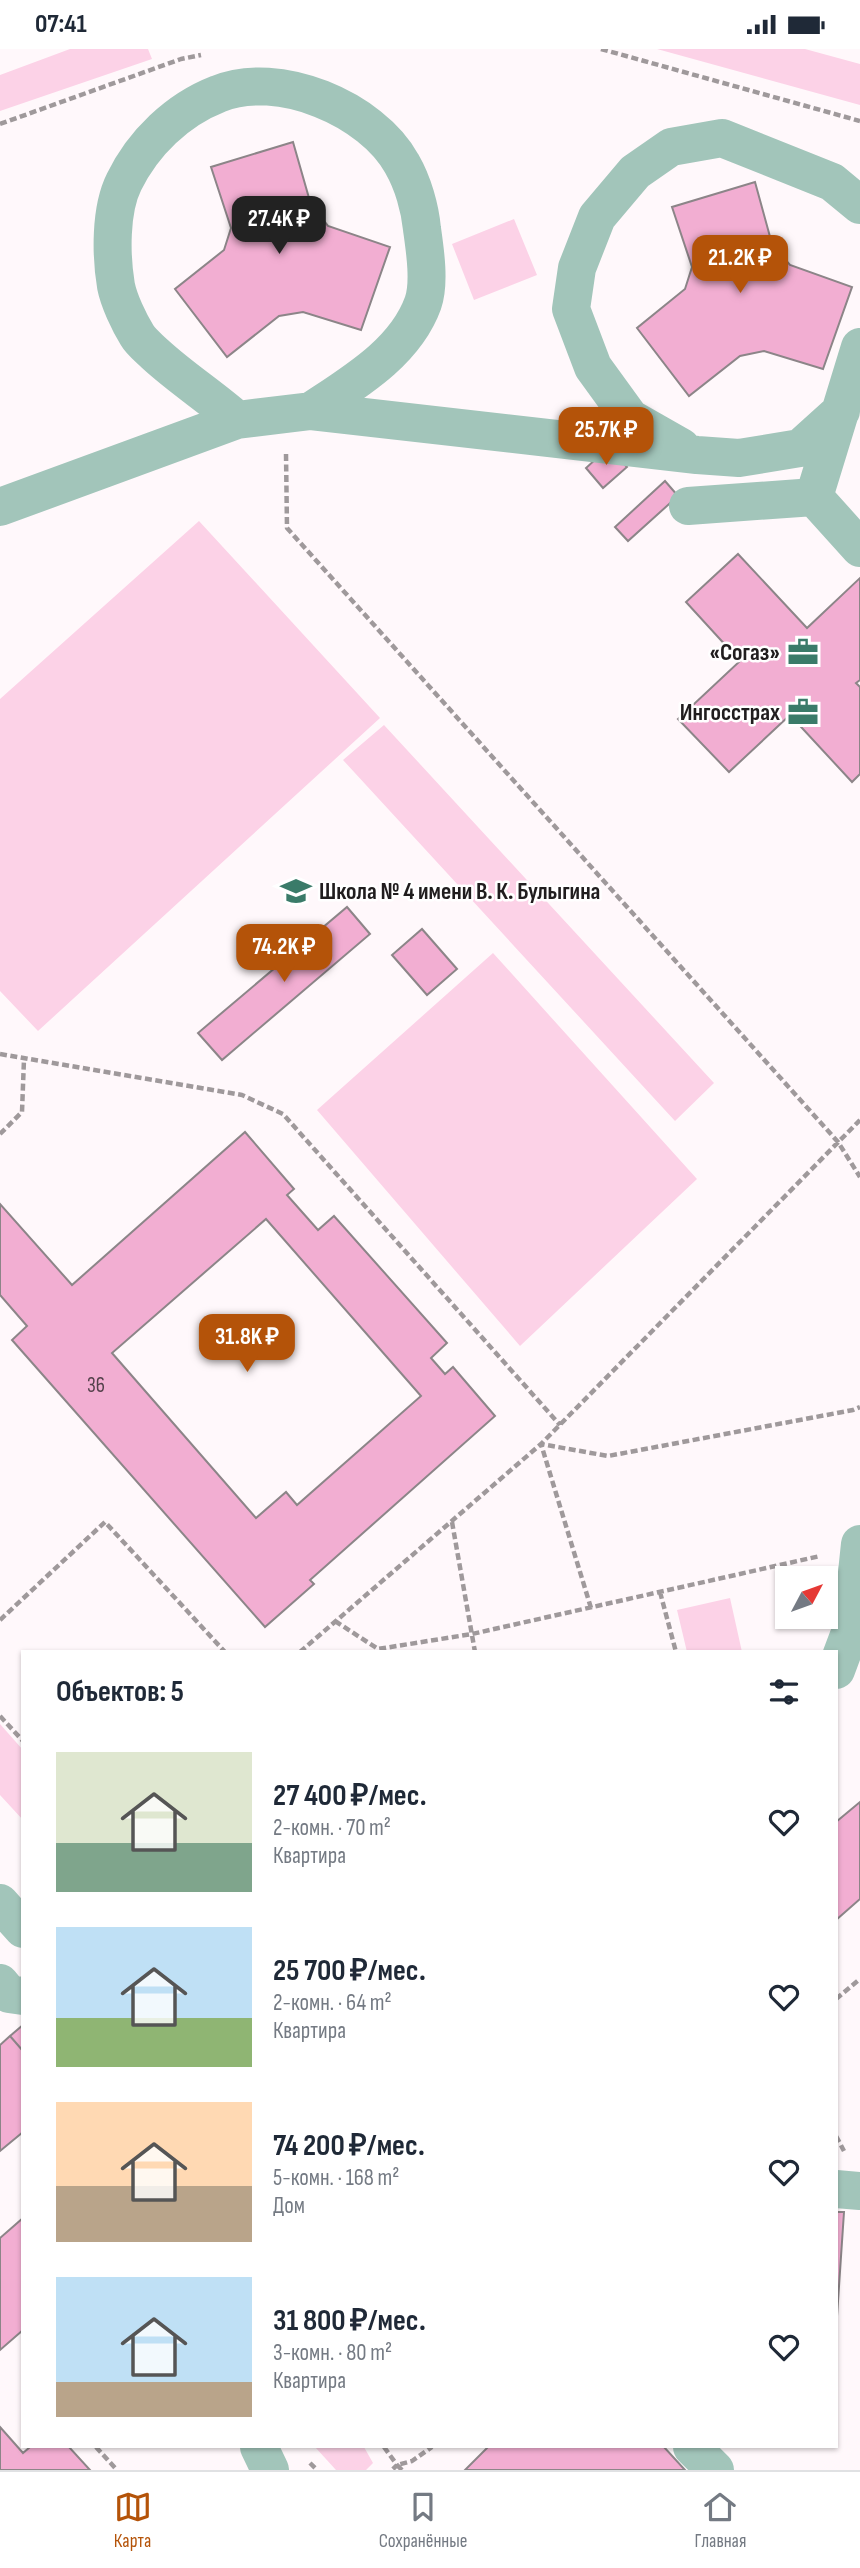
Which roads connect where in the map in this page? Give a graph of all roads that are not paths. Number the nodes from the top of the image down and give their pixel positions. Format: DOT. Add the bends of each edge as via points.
graph roads {
  1 [pos="860,205"];
  2 [pos="860,347"];
  3 [pos="841,411"];
  4 [pos="298,413"];
  5 [pos="237,420"];
  6 [pos="696,455"];
  7 [pos="814,497"];
  8 [pos="688,506"];
  9 [pos="0,507"];
  10 [pos="860,548"];
  11 [pos="859,1545"];
  12 [pos="838,1665"];
  13 [pos="0,1903"];
  14 [pos="21,1927"];
  15 [pos="0,1983"];
  16 [pos="21,1996"];
  17 [pos="838,2189"];
  18 [pos="860,2191"];
  19 [pos="259,2448"];
  20 [pos="693,2448"];
  21 [pos="270,2470"];
  22 [pos="715,2470"];
  1 -- 6 [label="street" via="832,182 722,138 671,147 635,172 597,217 577,268 571,309 593,367 630,418"];
  2 -- 3 [label="street"];
  3 -- 6 [label="street" via="800,448 739,458"];
  3 -- 7 [label="street"];
  4 -- 5 [label="street"];
  4 -- 5 [label="street" via="372,369 402,342 424,301 426,260 420,211 402,163 369,124 325,99 277,86 243,88 219,93 184,112 149,141 122,184 112,230 117,289 138,337"];
  4 -- 6 [label="street"];
  5 -- 9 [label="street"];
  7 -- 8 [label="street"];
  7 -- 10 [label="street"];
  11 -- 12 [label="street" via="851,1630"];
  13 -- 14 [label="street"];
  15 -- 16 [label="street" via="9,1994"];
  17 -- 18 [label="street"];
  19 -- 21 [label="street"];
  20 -- 22 [label="street"];
}
